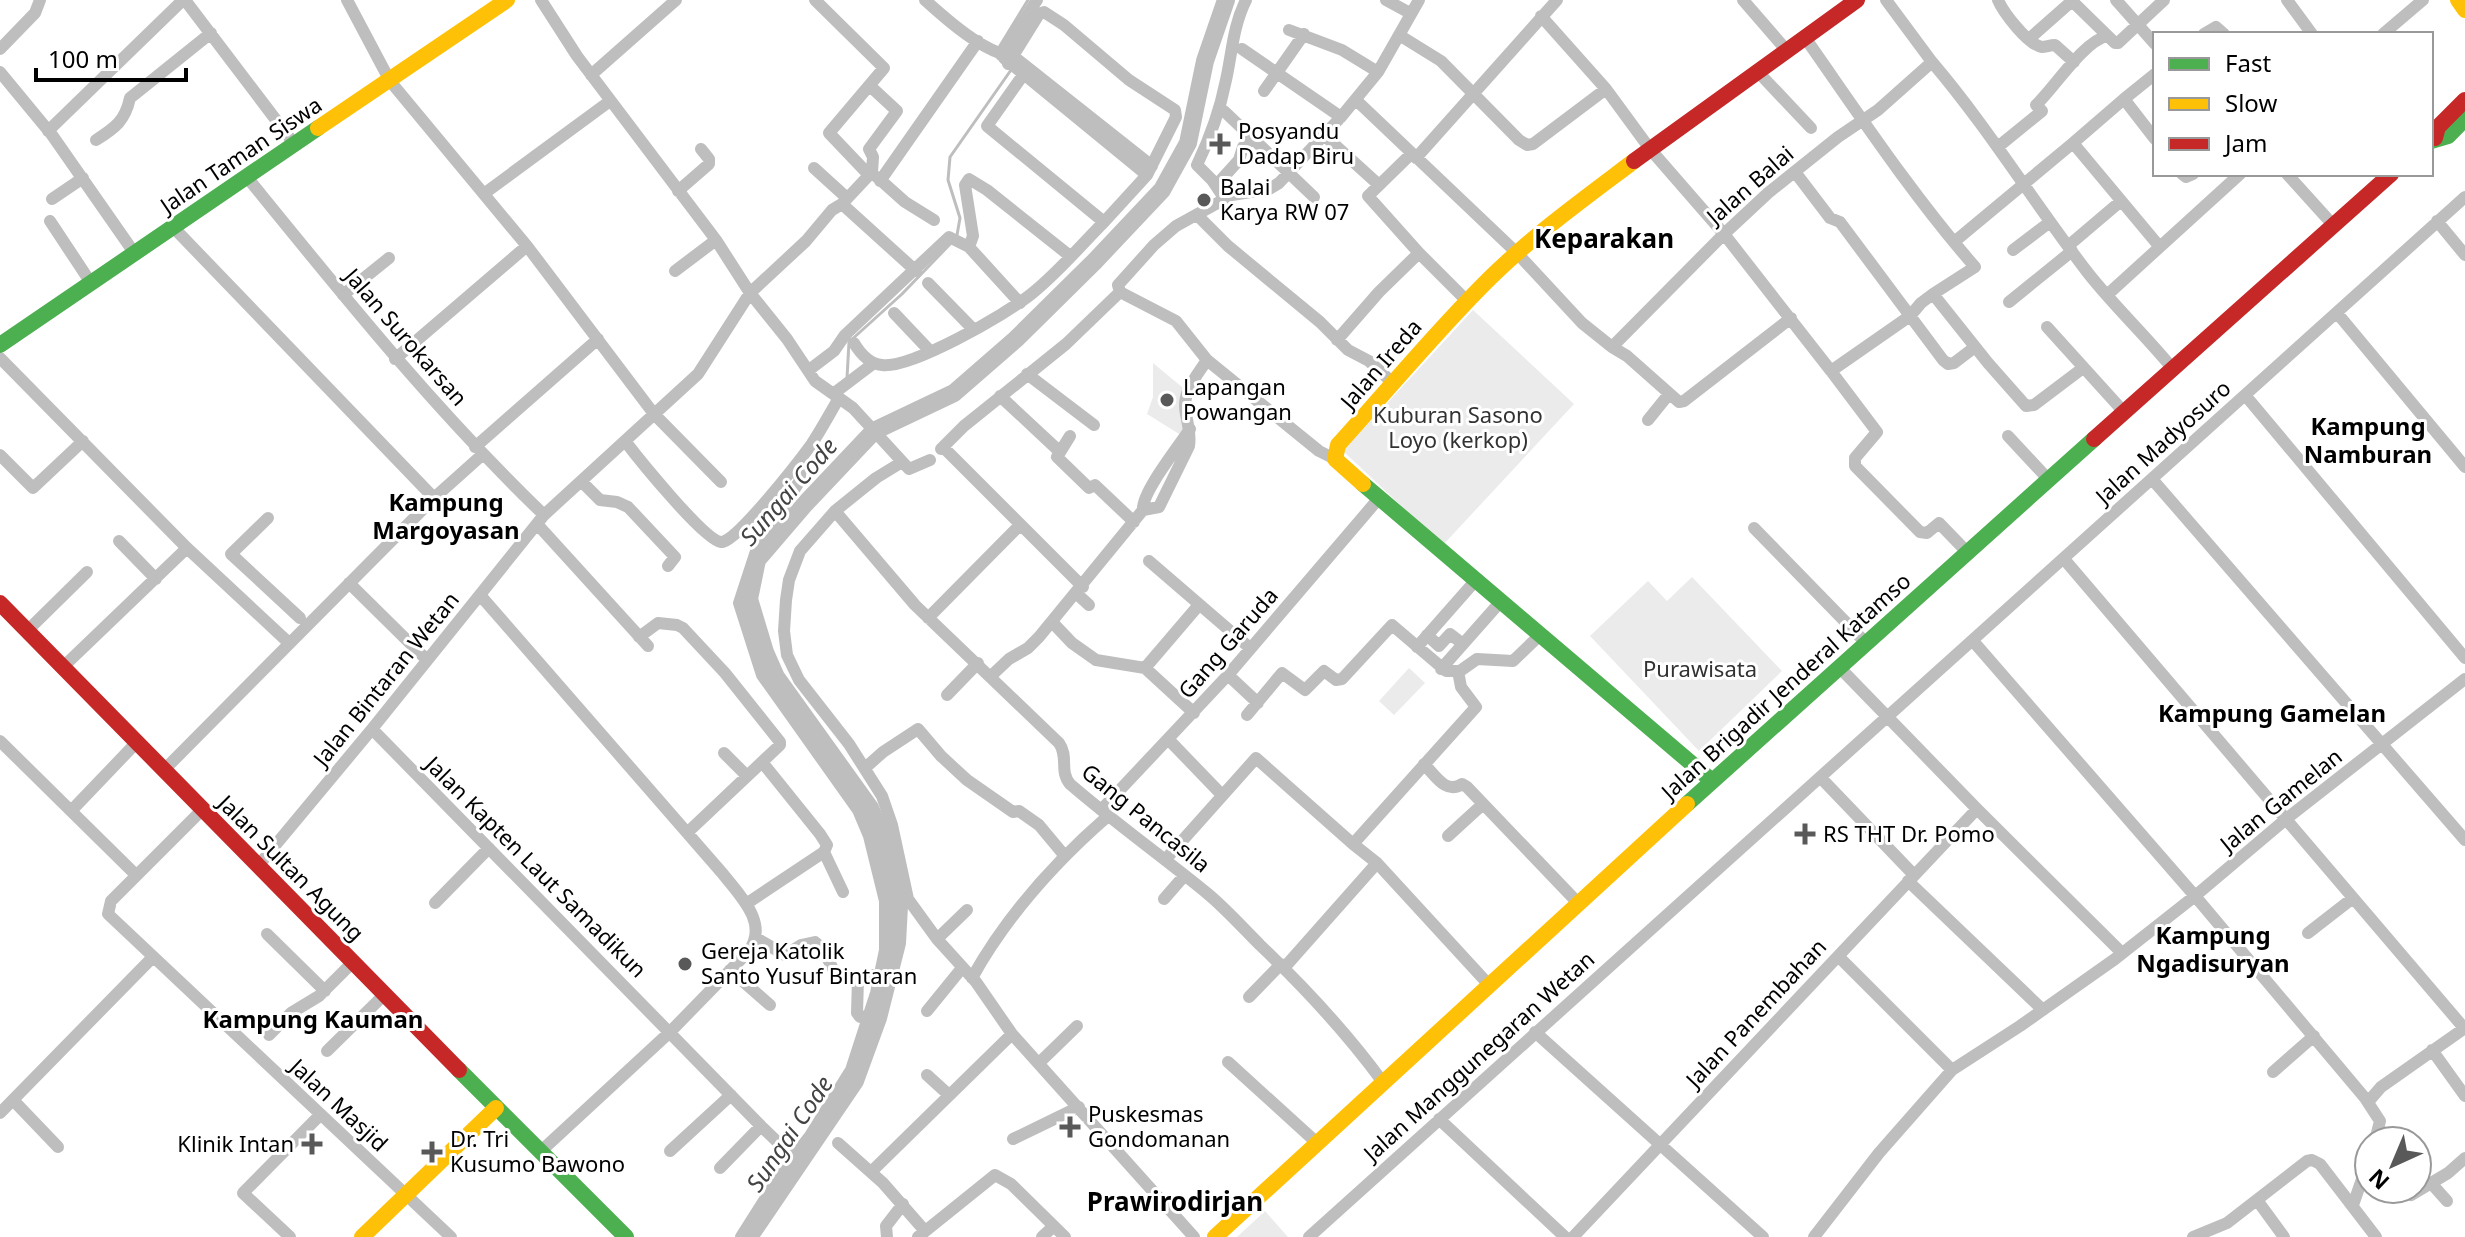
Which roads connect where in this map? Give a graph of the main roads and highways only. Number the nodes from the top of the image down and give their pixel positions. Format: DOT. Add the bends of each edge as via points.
graph roads {
  1 [pos="507,0"];
  2 [pos="1857,0"];
  3 [pos="2458,0"];
  4 [pos="2465,10"];
  5 [pos="2465,100"];
  6 [pos="2465,119"];
  7 [pos="2433,140"];
  8 [pos="2389,176"];
  9 [pos="0,345"];
  10 [pos="0,603"];
  11 [pos="1711,780"];
  12 [pos="496,1108"];
  13 [pos="545,1157"];
  14 [pos="362,1237"];
  15 [pos="613,1237"];
  16 [pos="626,1237"];
  17 [pos="1215,1237"];
  1 -- 9 [label="main road, Jalan Taman Siswa"];
  2 -- 11 [label="main road, Jalan Ireda" via="1650,149 1517,253 1466,300 1338,445 1335,459"];
  3 -- 4 [label="main road"];
  5 -- 7 [label="main road" via="2438,127"];
  6 -- 7 [label="main road" via="2448,136"];
  8 -- 11 [label="main road, Jalan Brigadir Jenderal Katamso"];
  10 -- 12 [label="main road, Jalan Sultan Agung"];
  11 -- 17 [label="main road, Jalan Brigadir Jenderal Katamso"];
  12 -- 13 [label="main road, Jalan Sultan Agung"];
  12 -- 14 [label="main road"];
  13 -- 15 [label="main road, Jalan Sultan Agung" via="556,1180"];
  13 -- 16 [label="main road, Jalan Sultan Agung"];
}
